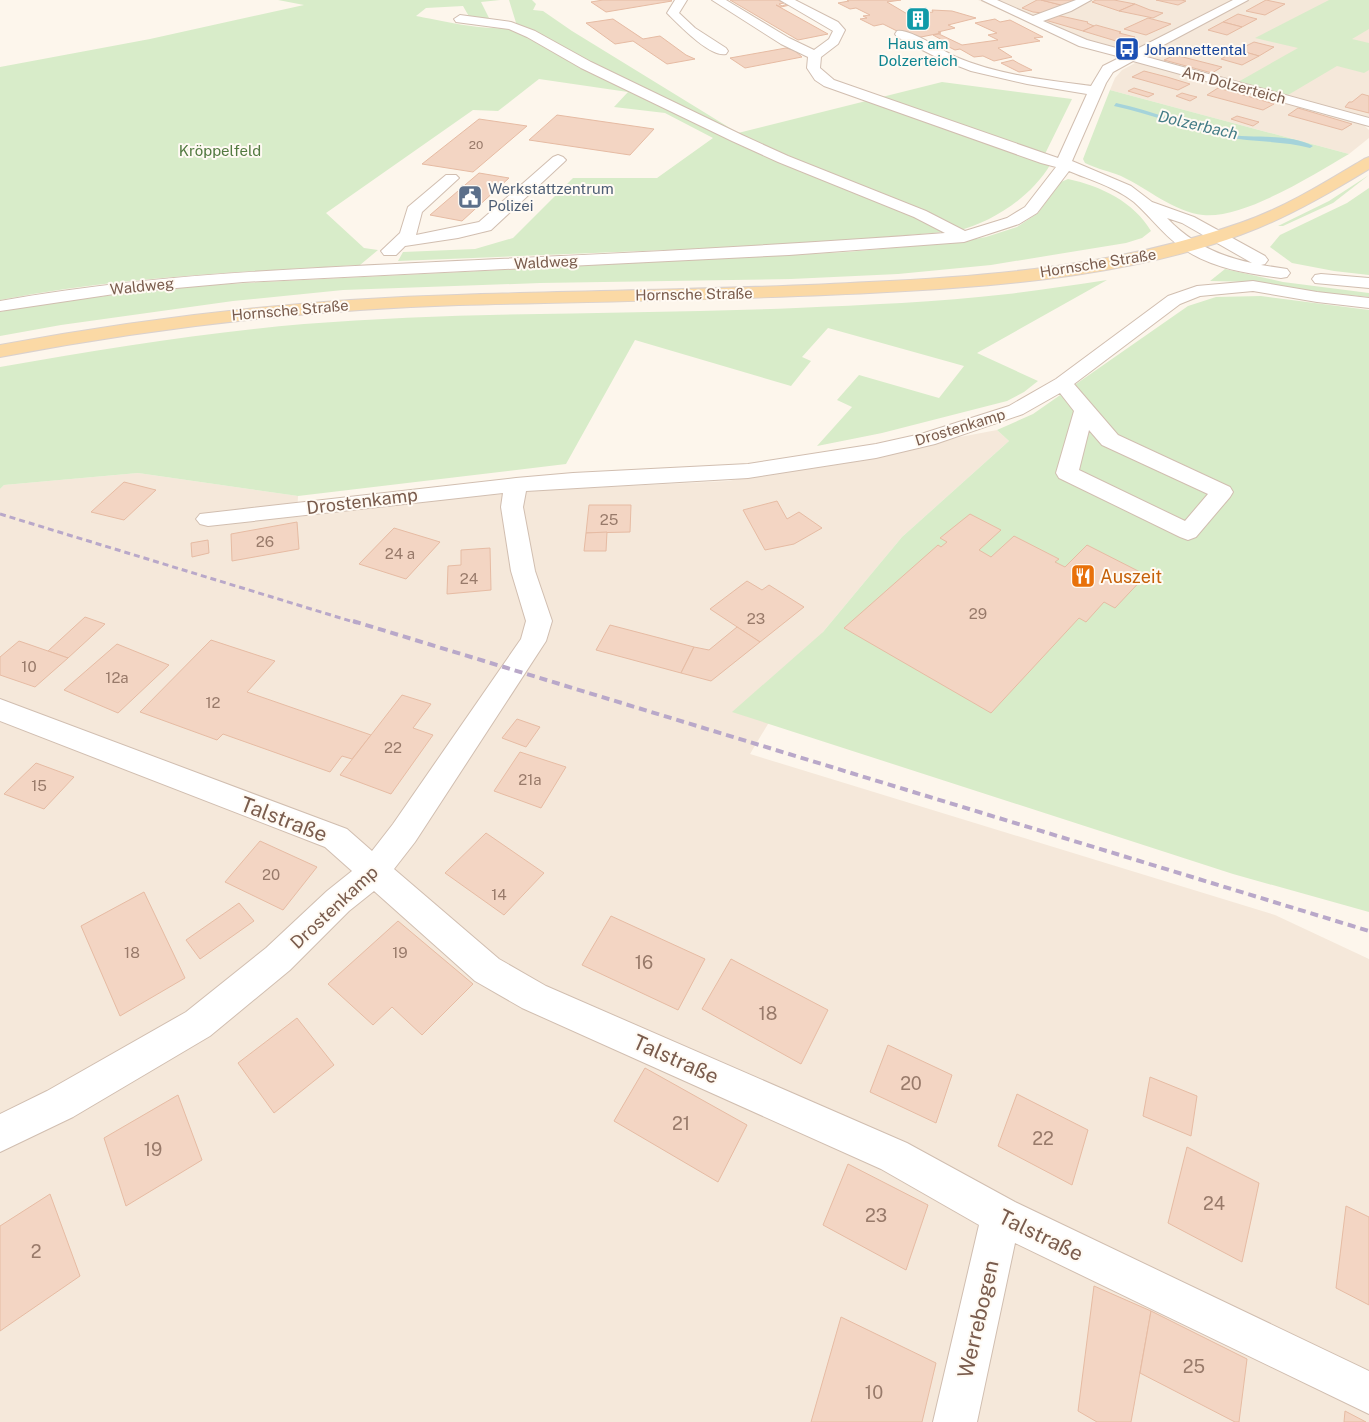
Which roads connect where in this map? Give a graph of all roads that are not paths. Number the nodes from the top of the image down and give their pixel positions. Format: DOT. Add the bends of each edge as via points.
graph roads {
  1 [pos="681,0"];
  2 [pos="718,0"];
  3 [pos="786,0"];
  4 [pos="988,0"];
  5 [pos="1086,0"];
  6 [pos="1242,0"];
  7 [pos="1188,14"];
  8 [pos="460,19"];
  9 [pos="1208,19"];
  10 [pos="1033,20"];
  11 [pos="901,34"];
  12 [pos="722,50"];
  13 [pos="815,55"];
  14 [pos="1130,56"];
  15 [pos="1096,91"];
  16 [pos="1369,122"];
  17 [pos="558,160"];
  18 [pos="1369,162"];
  19 [pos="1066,164"];
  20 [pos="452,178"];
  21 [pos="1148,206"];
  22 [pos="964,237"];
  23 [pos="1218,237"];
  24 [pos="401,242"];
  25 [pos="1191,246"];
  26 [pos="379,270"];
  27 [pos="1294,275"];
  28 [pos="1369,283"];
  29 [pos="1369,303"];
  30 [pos="0,306"];
  31 [pos="0,351"];
  32 [pos="1063,383"];
  33 [pos="1084,411"];
  34 [pos="516,485"];
  35 [pos="208,519"];
  36 [pos="0,710"];
  37 [pos="374,872"];
  38 [pos="0,1133"];
  39 [pos="1001,1216"];
  40 [pos="1369,1394"];
  41 [pos="955,1422"];
  1 -- 12 [label="street" via="673,13 691,31"];
  2 -- 13 [label="street" via="784,41"];
  3 -- 13 [label="street" via="839,30 834,42"];
  4 -- 10 [label="street, Am Dolzerteich"];
  5 -- 10 [label="street"];
  6 -- 9 [label="street"];
  7 -- 9 [label="street"];
  8 -- 22 [label="street" via="511,26 531,34 586,65 737,138 920,214"];
  9 -- 14 [label="street"];
  10 -- 14 [label="street, Am Dolzerteich" via="1083,43"];
  11 -- 15 [label="street" via="962,64"];
  13 -- 19 [label="street" via="813,68 830,83 1046,160"];
  14 -- 15 [label="street" via="1105,72"];
  14 -- 16 [label="street, Am Dolzerteich"];
  15 -- 19 [label="street" via="1065,158"];
  17 -- 24 [label="street" via="485,226"];
  18 -- 23 [label="main road, Hornsche Straße" via="1314,196"];
  19 -- 21 [label="street" via="1120,186"];
  19 -- 22 [label="street, Waldweg" via="1031,210 1013,221"];
  20 -- 24 [label="street" via="414,210 408,235"];
  21 -- 23 [label="street" via="1188,220"];
  21 -- 25 [label="street" via="1175,235"];
  22 -- 26 [label="street, Waldweg" via="789,250"];
  23 -- 25 [label="main road, Hornsche Straße"];
  23 -- 27 [label="street"];
  24 -- 26 [label="street" via="391,250"];
  25 -- 27 [label="street" via="1219,260 1247,268"];
  25 -- 31 [label="main road, Hornsche Straße" via="1139,258 1047,272 914,285 292,309"];
  26 -- 30 [label="street, Waldweg" via="243,276 53,296"];
  27 -- 28 [label="street"];
  29 -- 32 [label="street, Drostenkamp" via="1253,286 1196,291 1174,300"];
  32 -- 33 [label="street"];
  32 -- 34 [label="street, Drostenkamp" via="1016,410 927,439 876,451 748,471"];
  33 -- 33 [label="street" via="1110,440 1222,492 1188,532 1067,472"];
  34 -- 35 [label="street, Drostenkamp"];
  34 -- 37 [label="street, Drostenkamp" via="512,507 523,571 539,622 533,641 404,833"];
  36 -- 37 [label="street, Talstraße" via="336,838"];
  37 -- 38 [label="street, Drostenkamp" via="338,901 278,959 198,1024 60,1104"];
  37 -- 39 [label="street, Talstraße" via="487,970 534,997 894,1156"];
  39 -- 40 [label="street, Talstraße"];
  39 -- 41 [label="street, Werrebogen"];
}
